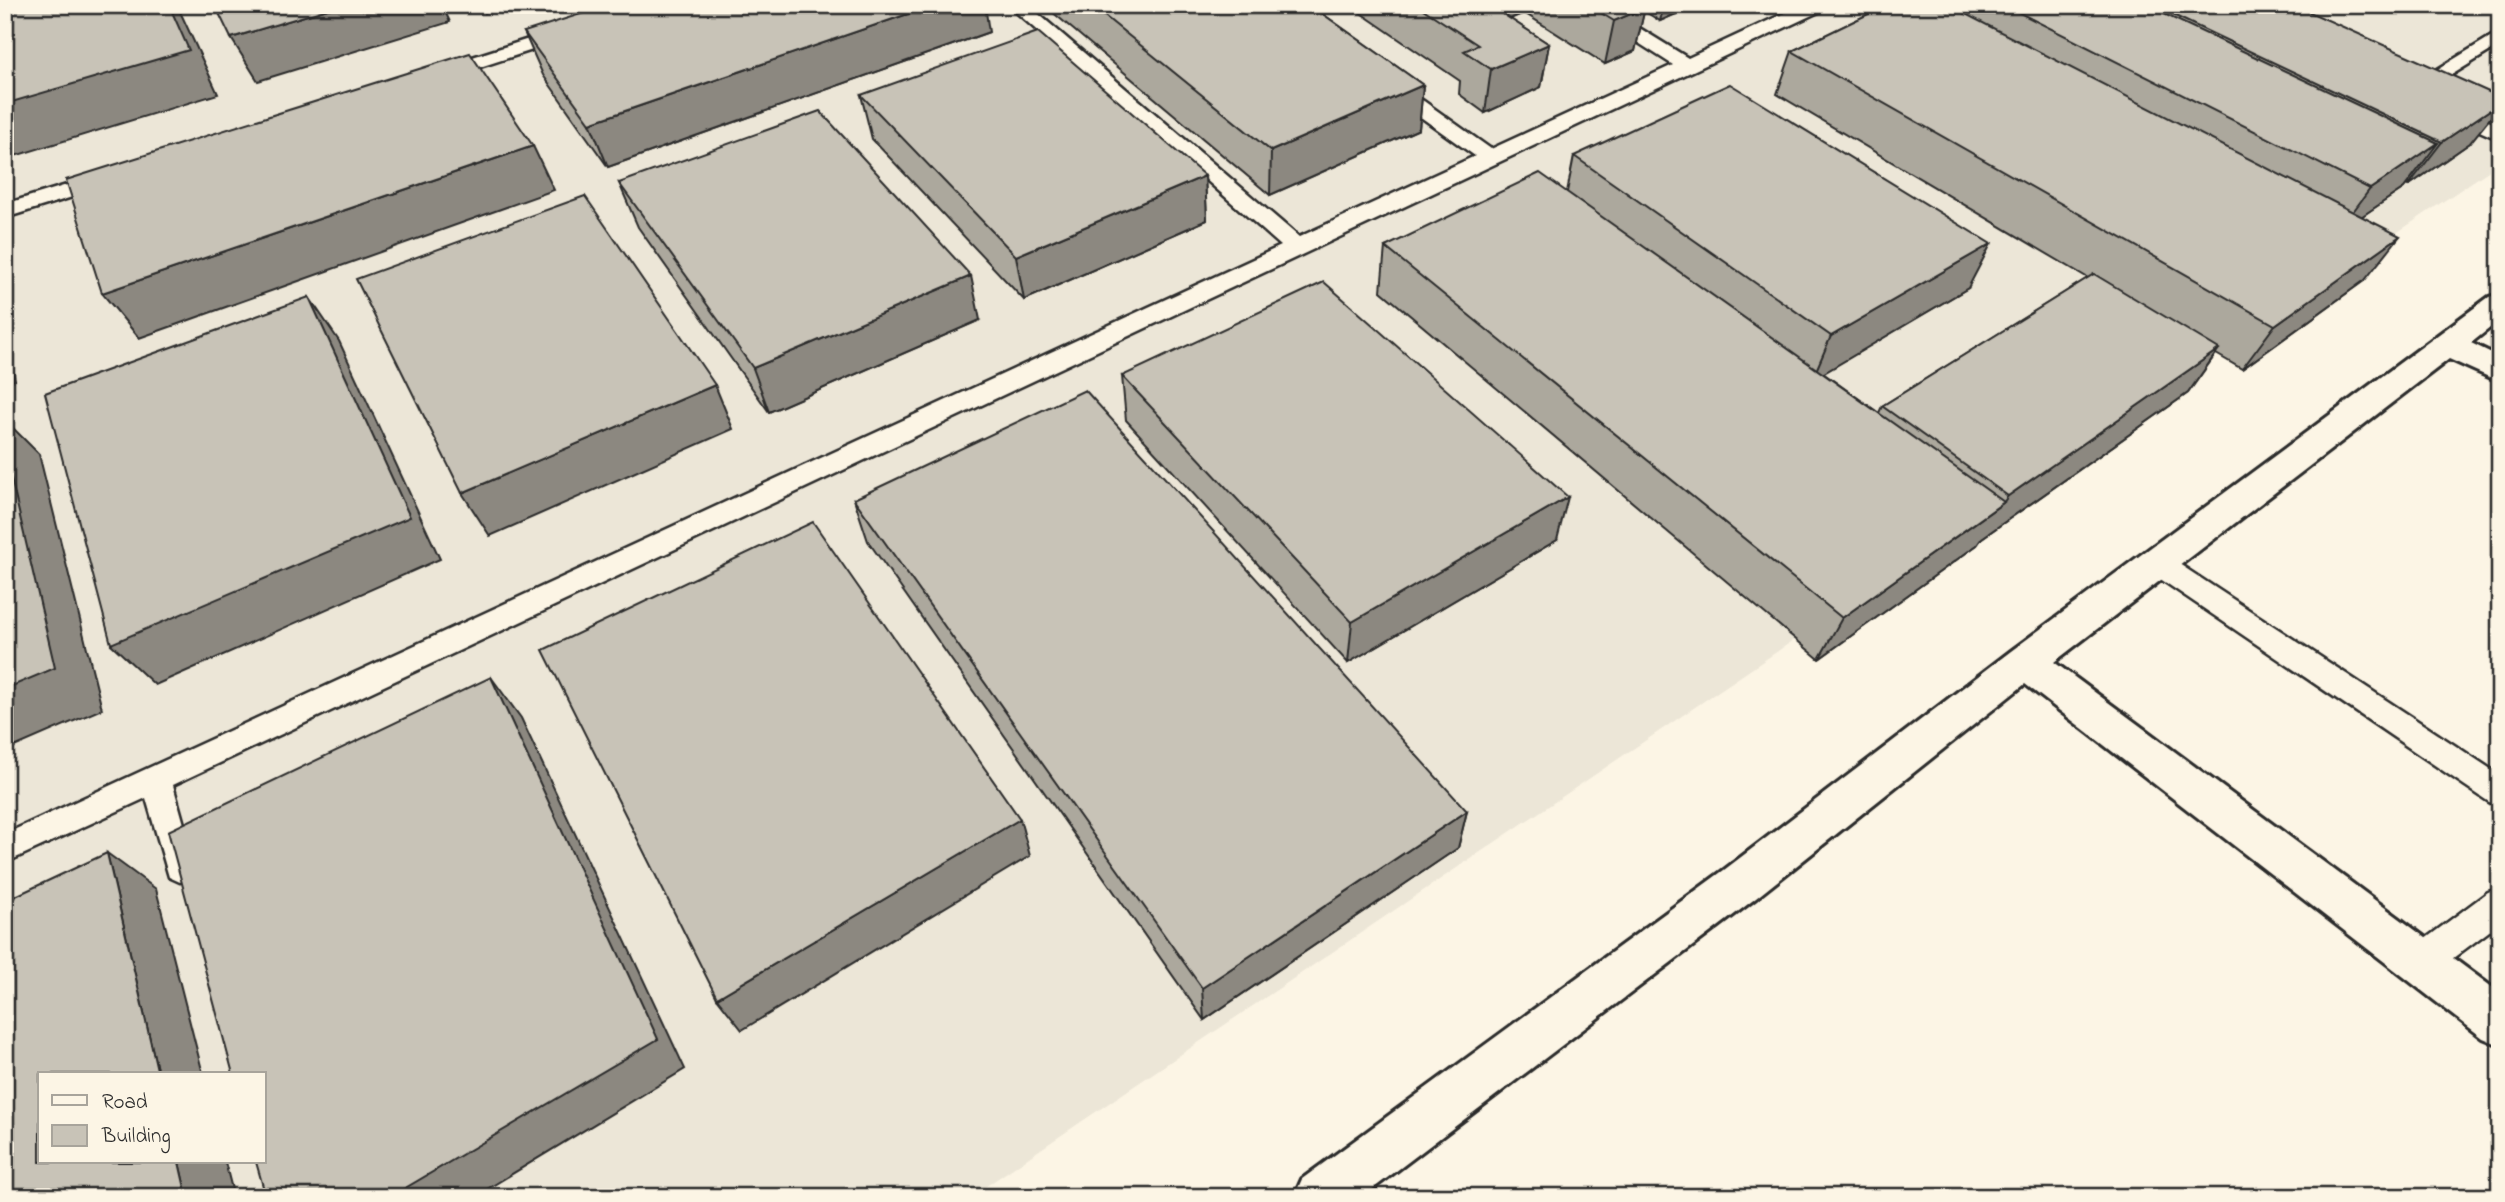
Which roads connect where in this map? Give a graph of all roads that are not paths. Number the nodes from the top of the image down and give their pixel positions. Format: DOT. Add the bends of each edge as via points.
graph roads {
  1 [pos="1017,5"];
  2 [pos="1588,5"];
  3 [pos="1818,5"];
  4 [pos="589,26"];
  5 [pos="2500,37"];
  6 [pos="1688,66"];
  7 [pos="1378,77"];
  8 [pos="416,81"];
  9 [pos="2500,134"];
  10 [pos="1491,158"];
  11 [pos="125,173"];
  12 [pos="5,211"];
  13 [pos="1297,248"];
  14 [pos="2500,304"];
  15 [pos="2448,345"];
  16 [pos="2500,371"];
  17 [pos="2157,563"];
  18 [pos="2025,662"];
  19 [pos="156,778"];
  20 [pos="2500,792"];
  21 [pos="5,849"];
  22 [pos="188,899"];
  23 [pos="2500,903"];
  24 [pos="2421,962"];
  25 [pos="2500,1022"];
  26 [pos="1320,1197"];
  1 -- 13 [label="lane"];
  2 -- 6 [label="lane"];
  3 -- 6 [label="lane"];
  4 -- 8 [label="lane"];
  5 -- 9 [label="lane" via="2404,90"];
  6 -- 10 [label="lane"];
  7 -- 10 [label="lane"];
  10 -- 13 [label="lane"];
  11 -- 12 [label="lane"];
  13 -- 19 [label="lane"];
  14 -- 15 [label="street"];
  15 -- 16 [label="street"];
  15 -- 17 [label="street"];
  17 -- 18 [label="street"];
  17 -- 20 [label="lane"];
  18 -- 24 [label="street"];
  18 -- 26 [label="street" via="1740,884"];
  19 -- 21 [label="lane"];
  19 -- 22 [label="lane"];
  23 -- 24 [label="lane"];
  24 -- 25 [label="street"];
}
